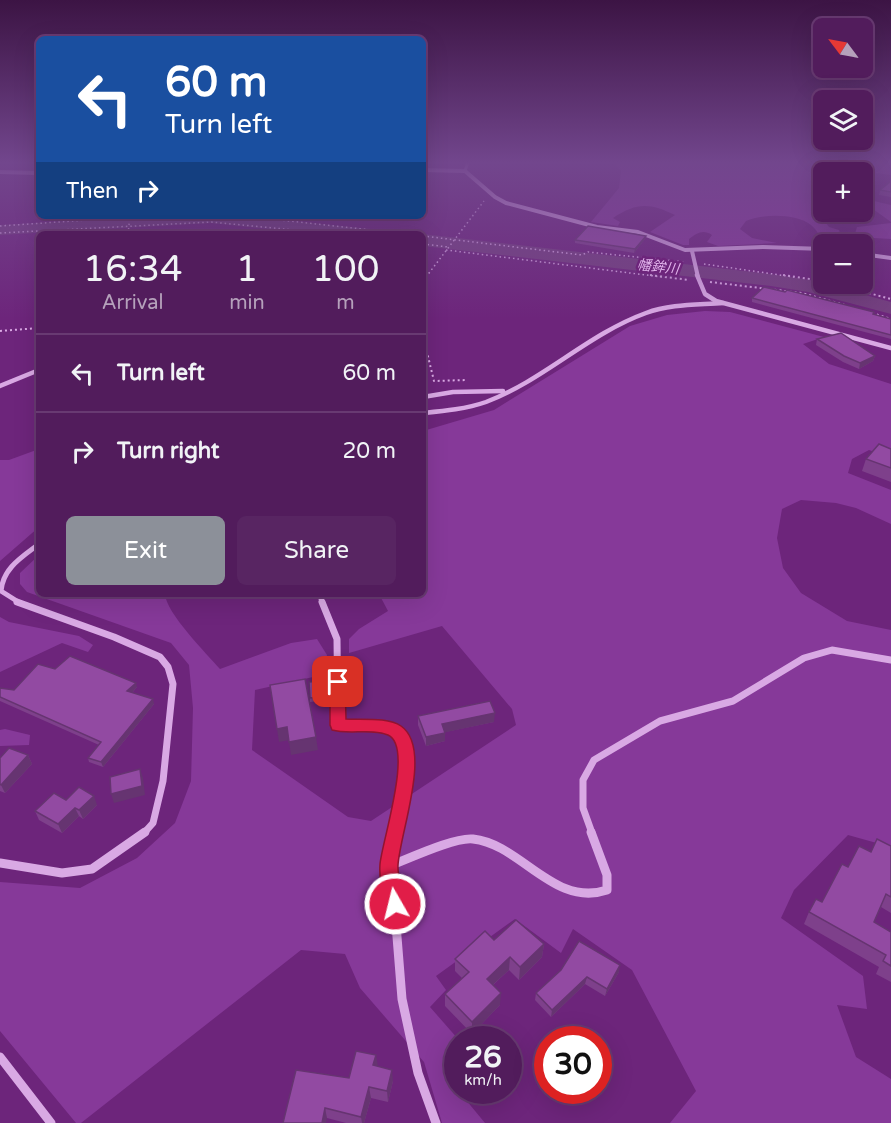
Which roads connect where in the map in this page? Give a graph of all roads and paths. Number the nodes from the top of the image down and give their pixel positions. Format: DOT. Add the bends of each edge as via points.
graph roads {
  1 [pos="474,214"];
  2 [pos="549,214"];
  3 [pos="101,219"];
  4 [pos="130,219"];
  5 [pos="270,219"];
  6 [pos="129,224"];
  7 [pos="0,226"];
  8 [pos="128,231"];
  9 [pos="310,231"];
  10 [pos="380,231"];
  11 [pos="0,233"];
  12 [pos="426,236"];
  13 [pos="454,240"];
  14 [pos="426,244"];
  15 [pos="448,248"];
  16 [pos="813,249"];
  17 [pos="692,251"];
  18 [pos="873,256"];
  19 [pos="891,258"];
  20 [pos="695,263"];
  21 [pos="426,276"];
  22 [pos="813,279"];
  23 [pos="699,280"];
  24 [pos="873,294"];
  25 [pos="891,299"];
  26 [pos="723,303"];
  27 [pos="850,307"];
  28 [pos="871,313"];
  29 [pos="891,319"];
  30 [pos="36,328"];
  31 [pos="0,331"];
  32 [pos="426,348"];
  33 [pos="891,348"];
  34 [pos="36,371"];
  35 [pos="472,380"];
  36 [pos="0,386"];
  37 [pos="507,391"];
  38 [pos="426,396"];
  39 [pos="426,413"];
  40 [pos="36,546"];
  41 [pos="322,597"];
  42 [pos="891,660"];
  43 [pos="0,863"];
  44 [pos="389,866"];
  45 [pos="0,1057"];
  46 [pos="51,1123"];
  47 [pos="436,1123"];
  1 -- 13 [label="path"];
  2 -- 17 [label="street" via="597,227 638,232"];
  3 -- 7 [label="path"];
  4 -- 6 [label="path"];
  5 -- 10 [label="path"];
  6 -- 8 [label="path"];
  6 -- 9 [label="path" via="239,223"];
  6 -- 11 [label="path"];
  12 -- 13 [label="path"];
  13 -- 15 [label="path"];
  13 -- 20 [label="path"];
  14 -- 15 [label="path"];
  15 -- 21 [label="path"];
  15 -- 23 [label="path"];
  16 -- 17 [label="street"];
  17 -- 20 [label="street"];
  18 -- 19 [label="street"];
  20 -- 22 [label="path"];
  20 -- 23 [label="street"];
  23 -- 26 [label="street" via="705,294"];
  23 -- 27 [label="path" via="802,293"];
  24 -- 25 [label="path"];
  26 -- 33 [label="street"];
  26 -- 37 [label="street" via="670,308 638,316"];
  28 -- 29 [label="path"];
  30 -- 31 [label="path"];
  32 -- 35 [label="path" via="434,381"];
  34 -- 36 [label="street"];
  37 -- 38 [label="street"];
  37 -- 39 [label="street" via="487,402"];
  40 -- 43 [label="street" via="9,568 0,582 1,591 24,606 160,657 168,667 173,684 163,781 153,823 120,852 92,869 62,873"];
  41 -- 44 [label="street" via="337,639 338,725 388,728 403,739 408,768"];
  42 -- 44 [label="street" via="832,650 804,658 733,700 660,721 594,760 583,780 583,808 607,875 607,890 598,896 584,897 484,841 470,838"];
  44 -- 47 [label="street" via="402,999 418,1073"];
  45 -- 46 [label="street"];
}
